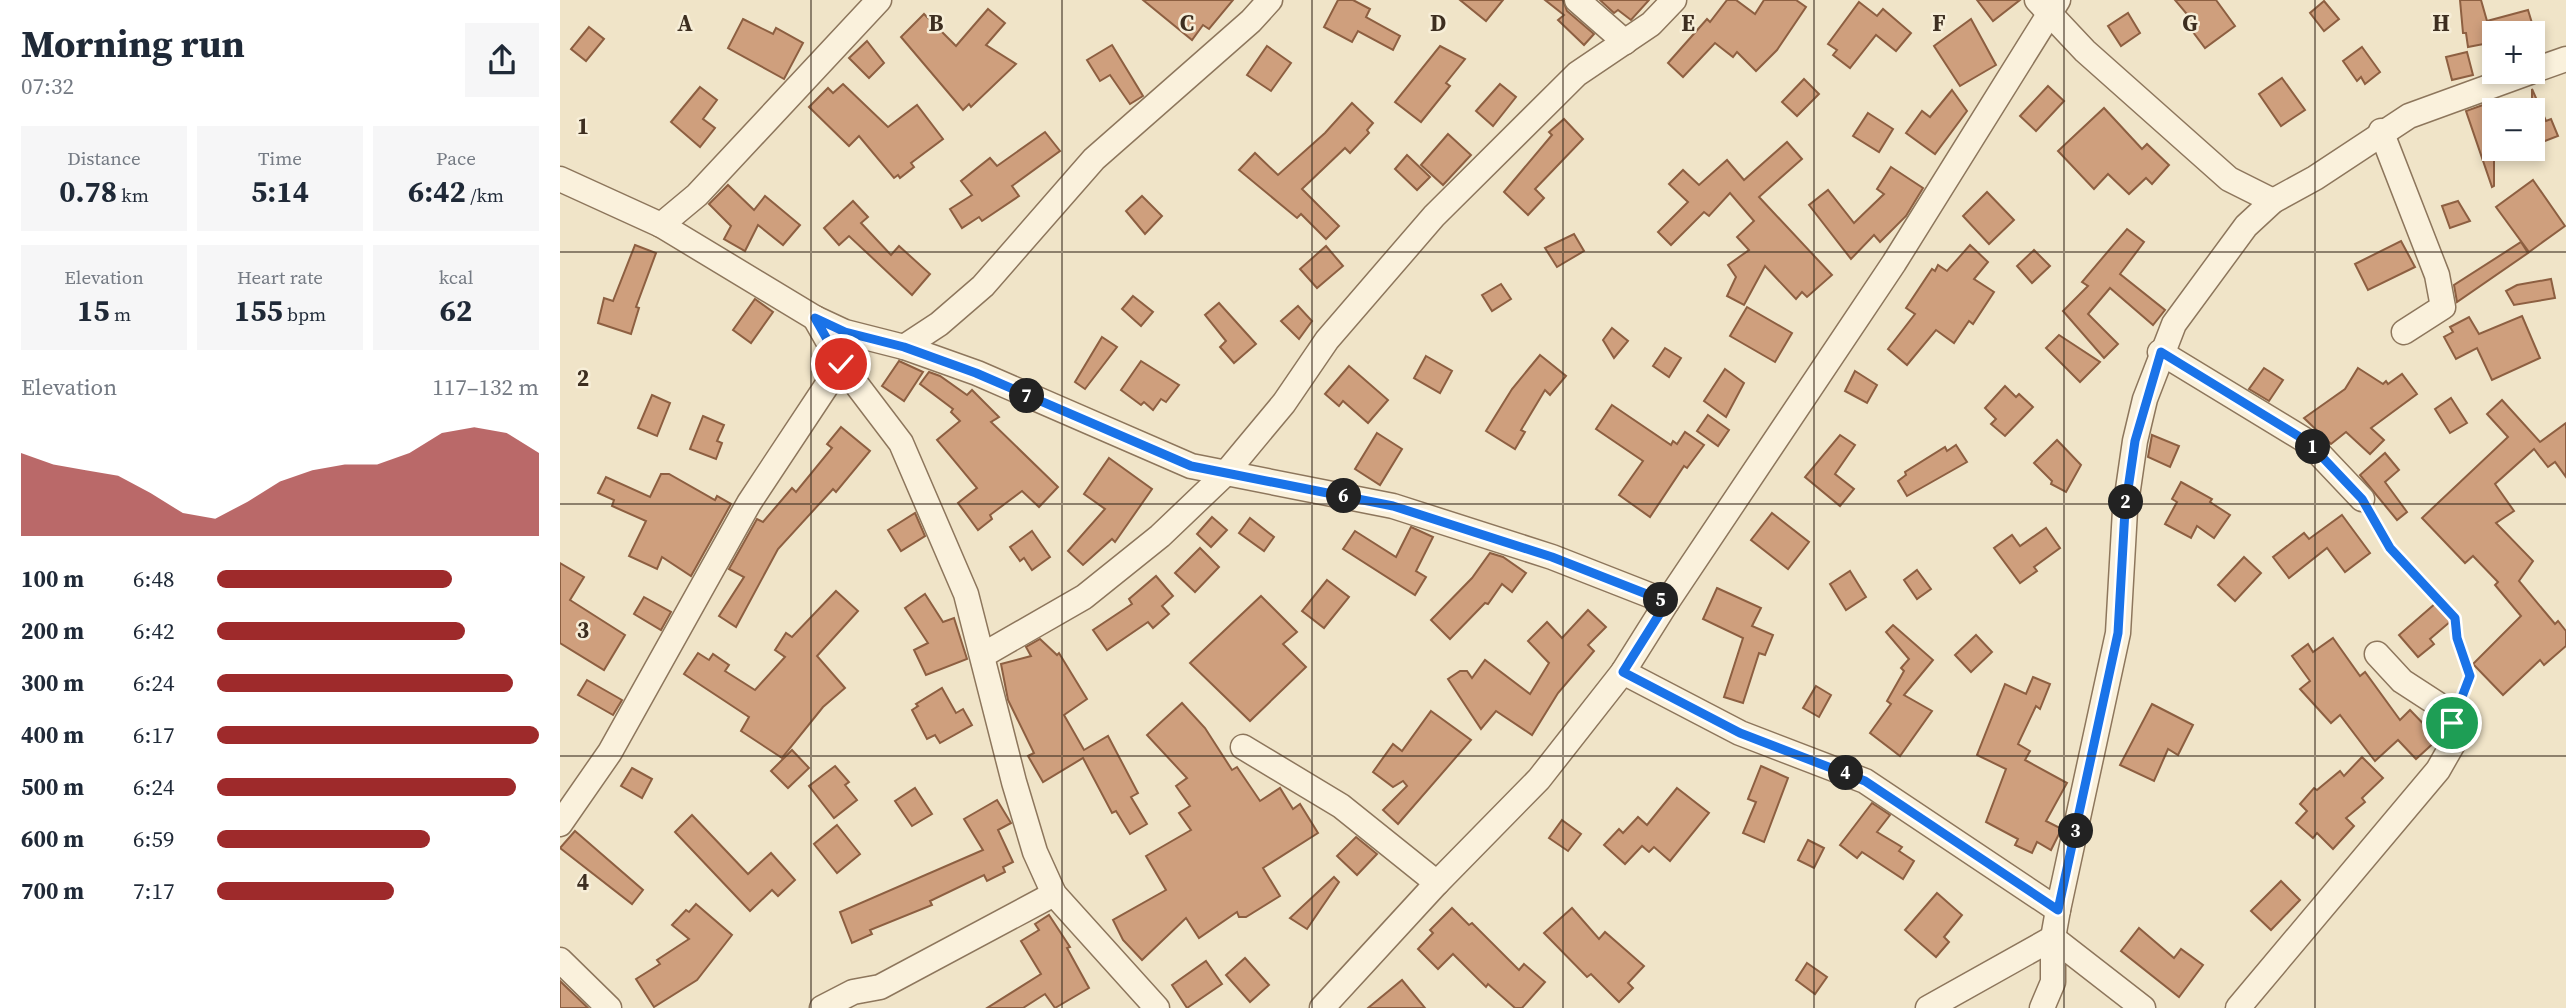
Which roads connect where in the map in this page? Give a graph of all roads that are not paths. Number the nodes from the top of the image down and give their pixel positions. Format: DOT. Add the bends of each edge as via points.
graph roads {
  1 [pos="879,0"];
  2 [pos="1270,0"];
  3 [pos="1577,0"];
  4 [pos="1674,0"];
  5 [pos="2048,5"];
  6 [pos="1625,42"];
  7 [pos="2566,59"];
  8 [pos="2545,66"];
  9 [pos="2496,84"];
  10 [pos="2381,131"];
  11 [pos="560,179"];
  12 [pos="2273,201"];
  13 [pos="661,225"];
  14 [pos="815,318"];
  15 [pos="2404,332"];
  16 [pos="904,347"];
  17 [pos="2161,352"];
  18 [pos="841,364"];
  19 [pos="1225,474"];
  20 [pos="2362,499"];
  21 [pos="1667,602"];
  22 [pos="2377,654"];
  23 [pos="983,655"];
  24 [pos="1623,672"];
  25 [pos="1243,747"];
  26 [pos="560,824"];
  27 [pos="1437,883"];
  28 [pos="1054,894"];
  29 [pos="2058,910"];
  30 [pos="2053,938"];
  31 [pos="560,960"];
  32 [pos="609,1008"];
  33 [pos="822,1008"];
  34 [pos="1157,1008"];
  35 [pos="1322,1008"];
  36 [pos="1928,1008"];
  37 [pos="2042,1008"];
  38 [pos="2143,1008"];
  39 [pos="2238,1008"];
  1 -- 13 [label="street" via="697,195"];
  2 -- 16 [label="street" via="1094,159 983,286"];
  3 -- 6 [label="street"];
  4 -- 6 [label="street"];
  5 -- 12 [label="street" via="2148,109 2229,179"];
  5 -- 21 [label="street" via="1887,275"];
  6 -- 19 [label="street" via="1577,74 1434,216 1327,340 1284,403"];
  7 -- 8 [label="street"];
  9 -- 10 [label="street"];
  10 -- 12 [label="street"];
  10 -- 15 [label="street" via="2437,275 2443,307"];
  11 -- 13 [label="street"];
  12 -- 17 [label="street" via="2220,258 2174,324"];
  13 -- 14 [label="street"];
  14 -- 16 [label="street" via="845,332"];
  14 -- 18 [label="street"];
  16 -- 19 [label="street" via="976,373 1191,466"];
  17 -- 20 [label="street" via="2308,442"];
  17 -- 29 [label="street" via="2135,441 2125,510 2118,633"];
  18 -- 23 [label="street" via="901,443 915,470 966,594"];
  18 -- 26 [label="street" via="749,503 610,752"];
  19 -- 21 [label="street" via="1393,506 1552,557"];
  19 -- 23 [label="street" via="1126,566 1084,597"];
  21 -- 24 [label="street"];
  22 -- 39 [label="street" via="2402,681 2442,708 2452,723 2454,742 2438,770"];
  23 -- 28 [label="street" via="1014,782 1035,852"];
  24 -- 27 [label="street" via="1539,779"];
  24 -- 29 [label="street" via="1740,733 1865,781"];
  25 -- 27 [label="street" via="1341,806"];
  27 -- 35 [label="street"];
  28 -- 33 [label="street" via="880,987 853,992"];
  28 -- 34 [label="street"];
  29 -- 30 [label="street"];
  30 -- 36 [label="street"];
  30 -- 37 [label="street" via="2053,982"];
  30 -- 38 [label="street"];
  31 -- 32 [label="street"];
}
